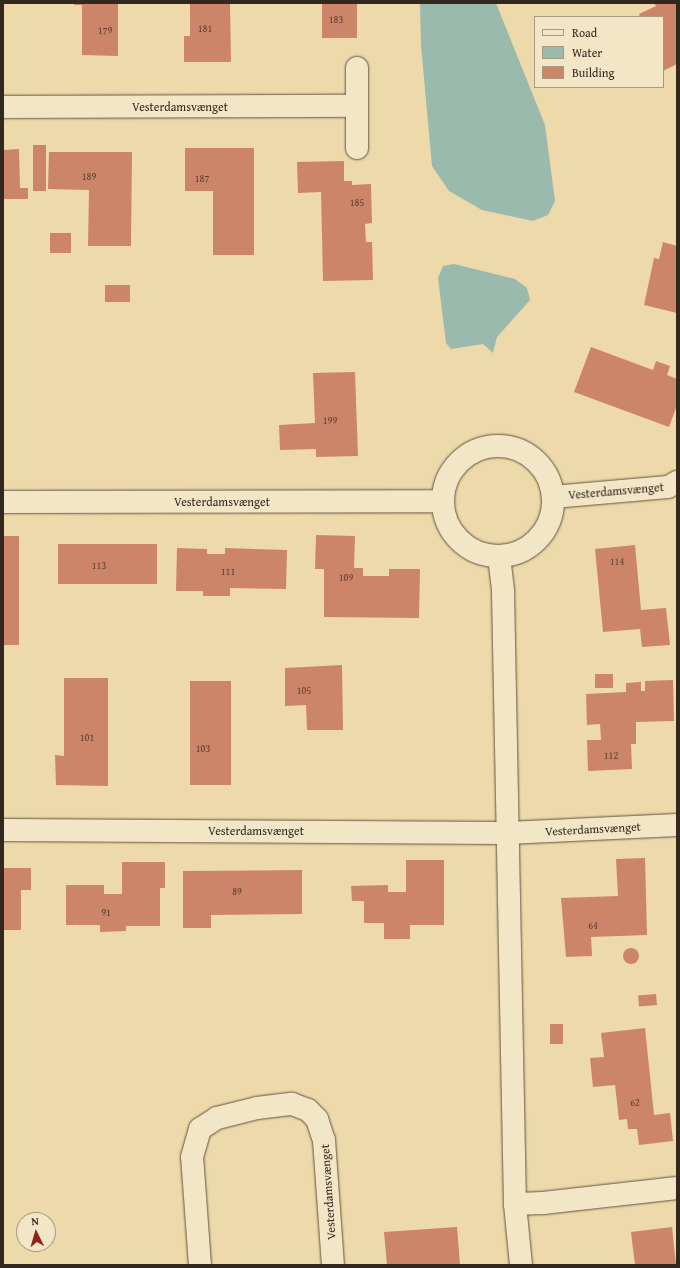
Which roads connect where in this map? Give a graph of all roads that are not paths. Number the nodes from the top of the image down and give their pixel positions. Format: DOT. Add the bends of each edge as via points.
graph roads {
  1 [pos="357,68"];
  2 [pos="357,106"];
  3 [pos="3,107"];
  4 [pos="357,148"];
  5 [pos="677,482"];
  6 [pos="553,497"];
  7 [pos="442,500"];
  8 [pos="3,502"];
  9 [pos="499,557"];
  10 [pos="677,825"];
  11 [pos="3,830"];
  12 [pos="508,833"];
  13 [pos="677,1188"];
  14 [pos="515,1204"];
  15 [pos="200,1265"];
  16 [pos="333,1265"];
  17 [pos="521,1265"];
  1 -- 2 [label="street"];
  2 -- 3 [label="street, Vesterdamsvænget"];
  2 -- 4 [label="street"];
  5 -- 6 [label="street, Vesterdamsvænget" via="668,487"];
  6 -- 7 [label="street" via="546,474 530,455 508,446 483,447 462,458 447,477"];
  6 -- 9 [label="street" via="552,514 547,526 532,544 517,553"];
  7 -- 8 [label="street, Vesterdamsvænget"];
  7 -- 9 [label="street" via="446,522 458,541 477,553"];
  9 -- 12 [label="street" via="503,592"];
  10 -- 12 [label="street, Vesterdamsvænget"];
  11 -- 12 [label="street, Vesterdamsvænget"];
  12 -- 14 [label="street"];
  13 -- 14 [label="street"];
  14 -- 17 [label="street"];
  15 -- 16 [label="street, Vesterdamsvænget" via="192,1157 200,1129 217,1118 257,1108 292,1104 308,1110 317,1119 324,1140"];
}
